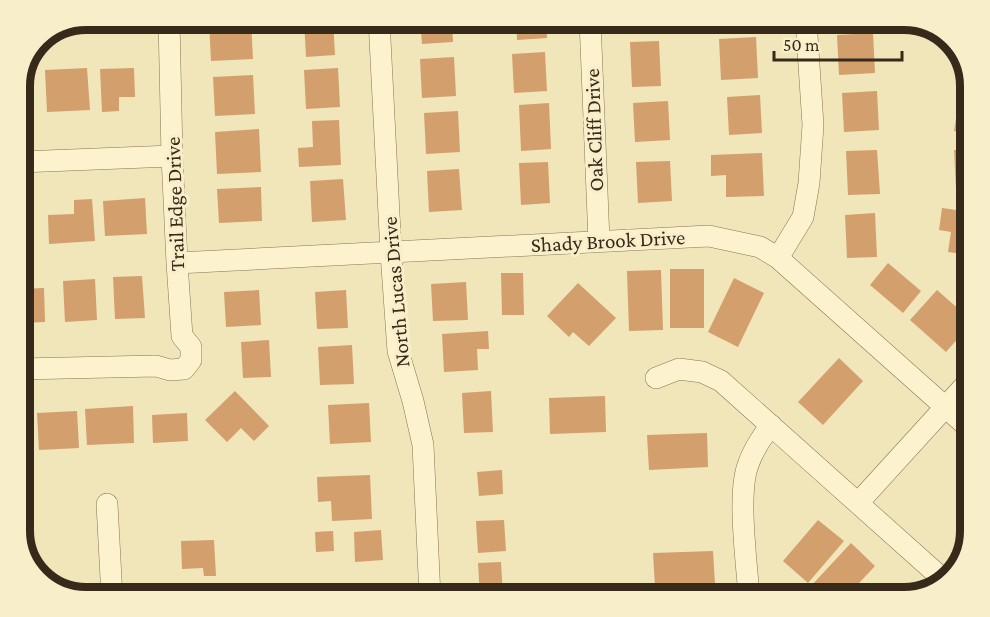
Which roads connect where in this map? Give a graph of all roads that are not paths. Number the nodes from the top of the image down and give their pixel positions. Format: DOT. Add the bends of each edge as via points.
graph roads {
  1 [pos="169,30"];
  2 [pos="380,30"];
  3 [pos="590,30"];
  4 [pos="807,30"];
  5 [pos="172,156"];
  6 [pos="30,162"];
  7 [pos="599,241"];
  8 [pos="391,253"];
  9 [pos="778,258"];
  10 [pos="177,263"];
  11 [pos="30,369"];
  12 [pos="656,378"];
  13 [pos="960,391"];
  14 [pos="946,406"];
  15 [pos="960,419"];
  16 [pos="771,425"];
  17 [pos="858,503"];
  18 [pos="107,504"];
  19 [pos="938,575"];
  20 [pos="111,587"];
  21 [pos="430,587"];
  22 [pos="748,587"];
  1 -- 5 [label="street, Trail Edge Drive"];
  2 -- 8 [label="street, North Lucas Drive"];
  3 -- 7 [label="street, Oak Cliff Drive"];
  4 -- 9 [label="street" via="813,125 809,183 803,217"];
  5 -- 6 [label="street"];
  5 -- 10 [label="street, Trail Edge Drive"];
  7 -- 8 [label="street, Shady Brook Drive"];
  7 -- 9 [label="street, Shady Brook Drive" via="709,236 760,247"];
  8 -- 10 [label="street, Shady Brook Drive"];
  8 -- 21 [label="street, North Lucas Drive" via="398,351 423,445"];
  9 -- 14 [label="street, Shady Brook Drive"];
  10 -- 11 [label="street, Trail Edge Drive" via="182,336 191,347 191,360 184,369"];
  12 -- 16 [label="street" via="679,369 702,372 721,381"];
  13 -- 14 [label="street"];
  14 -- 15 [label="street, Shady Brook Drive"];
  14 -- 17 [label="street"];
  16 -- 17 [label="street"];
  16 -- 22 [label="street" via="758,442 747,468 743,495"];
  17 -- 19 [label="street"];
  18 -- 20 [label="street"];
}
